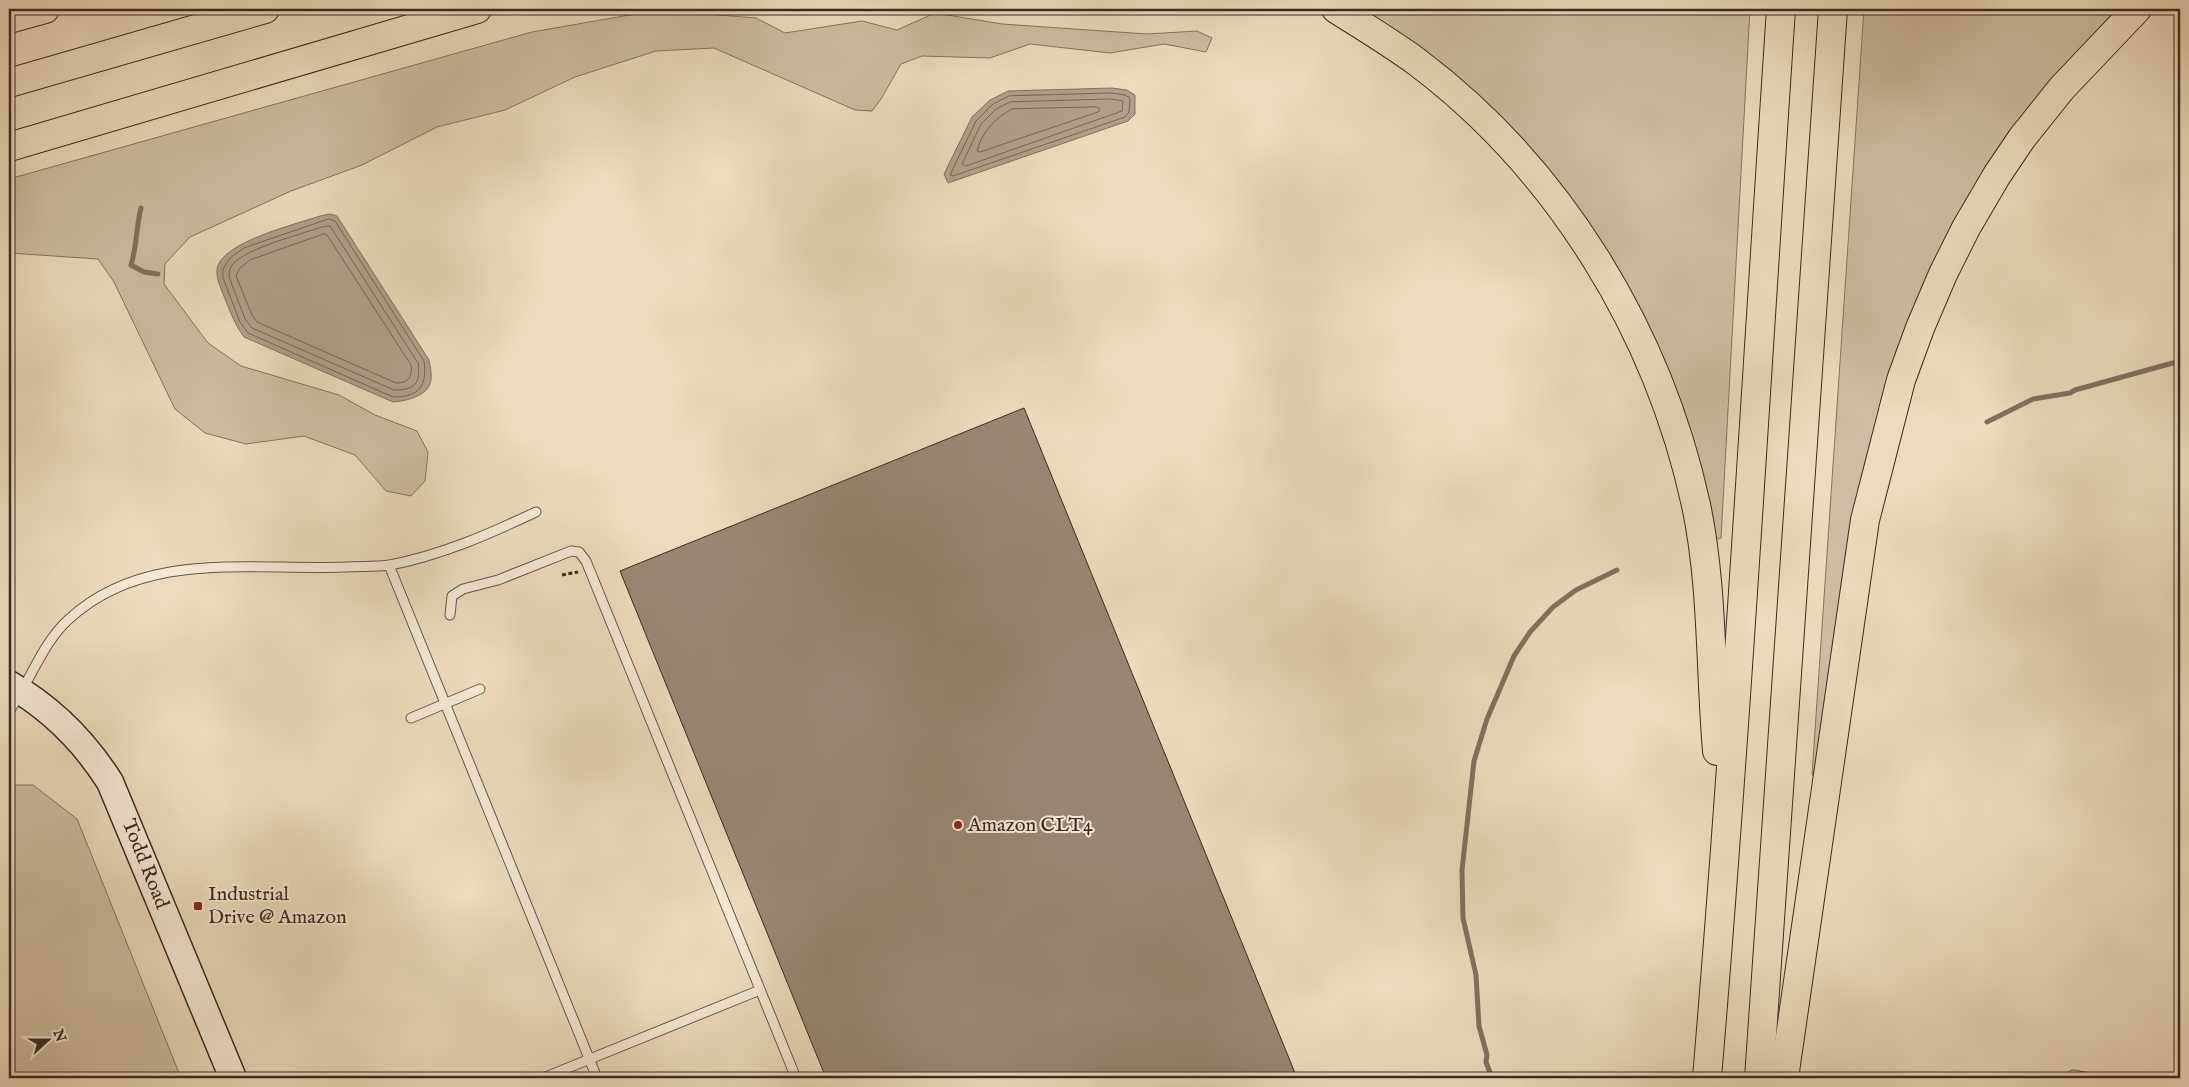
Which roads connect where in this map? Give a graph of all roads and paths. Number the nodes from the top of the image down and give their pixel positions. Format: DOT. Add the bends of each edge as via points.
graph roads {
  1 [pos="45,9"];
  2 [pos="265,9"];
  3 [pos="477,9"];
  4 [pos="1336,9"];
  5 [pos="1781,9"];
  6 [pos="1833,9"];
  7 [pos="2138,9"];
  8 [pos="9,19"];
  9 [pos="9,83"];
  10 [pos="9,147"];
  11 [pos="536,512"];
  12 [pos="389,565"];
  13 [pos="450,614"];
  14 [pos="480,689"];
  15 [pos="13,696"];
  16 [pos="445,704"];
  17 [pos="411,718"];
  18 [pos="1726,854"];
  19 [pos="760,990"];
  20 [pos="589,1059"];
  21 [pos="2073,1075"];
  22 [pos="232,1078"];
  23 [pos="543,1078"];
  24 [pos="597,1078"];
  25 [pos="796,1078"];
  26 [pos="1707,1078"];
  27 [pos="1760,1078"];
  28 [pos="1784,1078"];
  29 [pos="2089,1078"];
  1 -- 8 [label="highway"];
  2 -- 9 [label="highway"];
  3 -- 10 [label="highway"];
  4 -- 18 [label="highway" via="1417,62 1453,92 1528,166 1592,251 1643,346 1682,449 1698,515 1710,618"];
  5 -- 18 [label="highway"];
  6 -- 27 [label="highway"];
  7 -- 28 [label="highway" via="2062,88 1997,175 1944,274 1901,380 1865,520"];
  11 -- 12 [label="lane" via="485,536"];
  12 -- 15 [label="lane" via="189,568 138,579 101,596 68,620"];
  12 -- 16 [label="lane"];
  13 -- 19 [label="lane" via="452,596 463,589 498,580 571,551 579,552 586,561"];
  14 -- 16 [label="lane"];
  15 -- 22 [label="street, Todd Road" via="65,725 110,782"];
  16 -- 17 [label="lane"];
  16 -- 20 [label="lane"];
  18 -- 26 [label="highway"];
  19 -- 20 [label="lane"];
  19 -- 25 [label="lane"];
  20 -- 23 [label="lane"];
  20 -- 24 [label="lane"];
  21 -- 29 [label="lane"];
}
